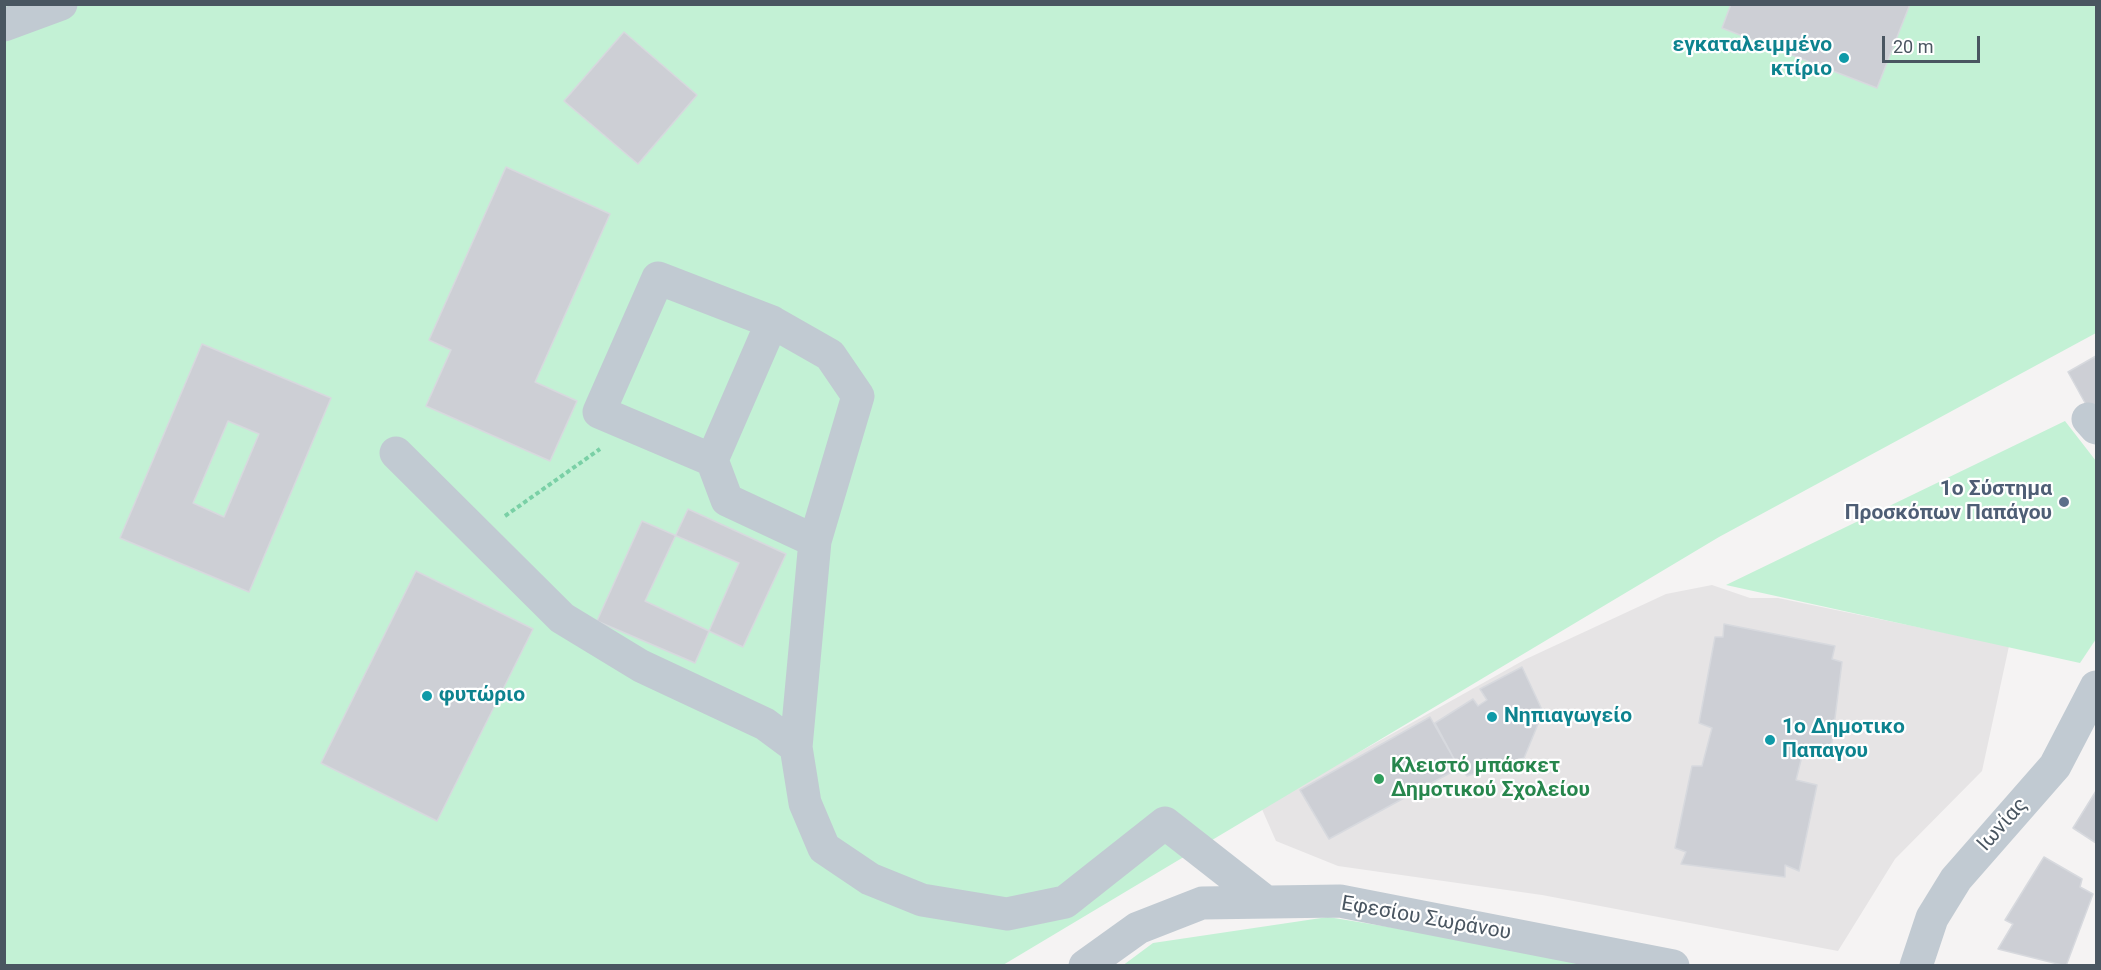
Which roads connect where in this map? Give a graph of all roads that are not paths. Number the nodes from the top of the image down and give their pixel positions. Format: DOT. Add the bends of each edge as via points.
graph roads {
  1 [pos="61,4"];
  2 [pos="4,25"];
  3 [pos="772,322"];
  4 [pos="396,453"];
  5 [pos="712,460"];
  6 [pos="815,542"];
  7 [pos="2097,687"];
  8 [pos="796,747"];
  9 [pos="1266,902"];
  10 [pos="1085,966"];
  11 [pos="1673,966"];
  12 [pos="1916,966"];
  1 -- 2 [label="street"];
  3 -- 5 [label="street"];
  3 -- 5 [label="street" via="658,278 600,412"];
  3 -- 6 [label="street" via="830,355 858,396"];
  4 -- 8 [label="street" via="562,618 641,666 765,724"];
  5 -- 6 [label="street" via="727,500"];
  6 -- 8 [label="street"];
  7 -- 12 [label="street, Ιωνίας" via="2055,766 1956,879 1932,918"];
  8 -- 9 [label="street" via="805,803 824,848 870,879 922,900 1007,914 1065,902 1165,823"];
  9 -- 10 [label="street, Εφεσίου Σωράνου" via="1202,903 1138,928"];
  9 -- 11 [label="street, Εφεσίου Σωράνου" via="1340,901"];
}
